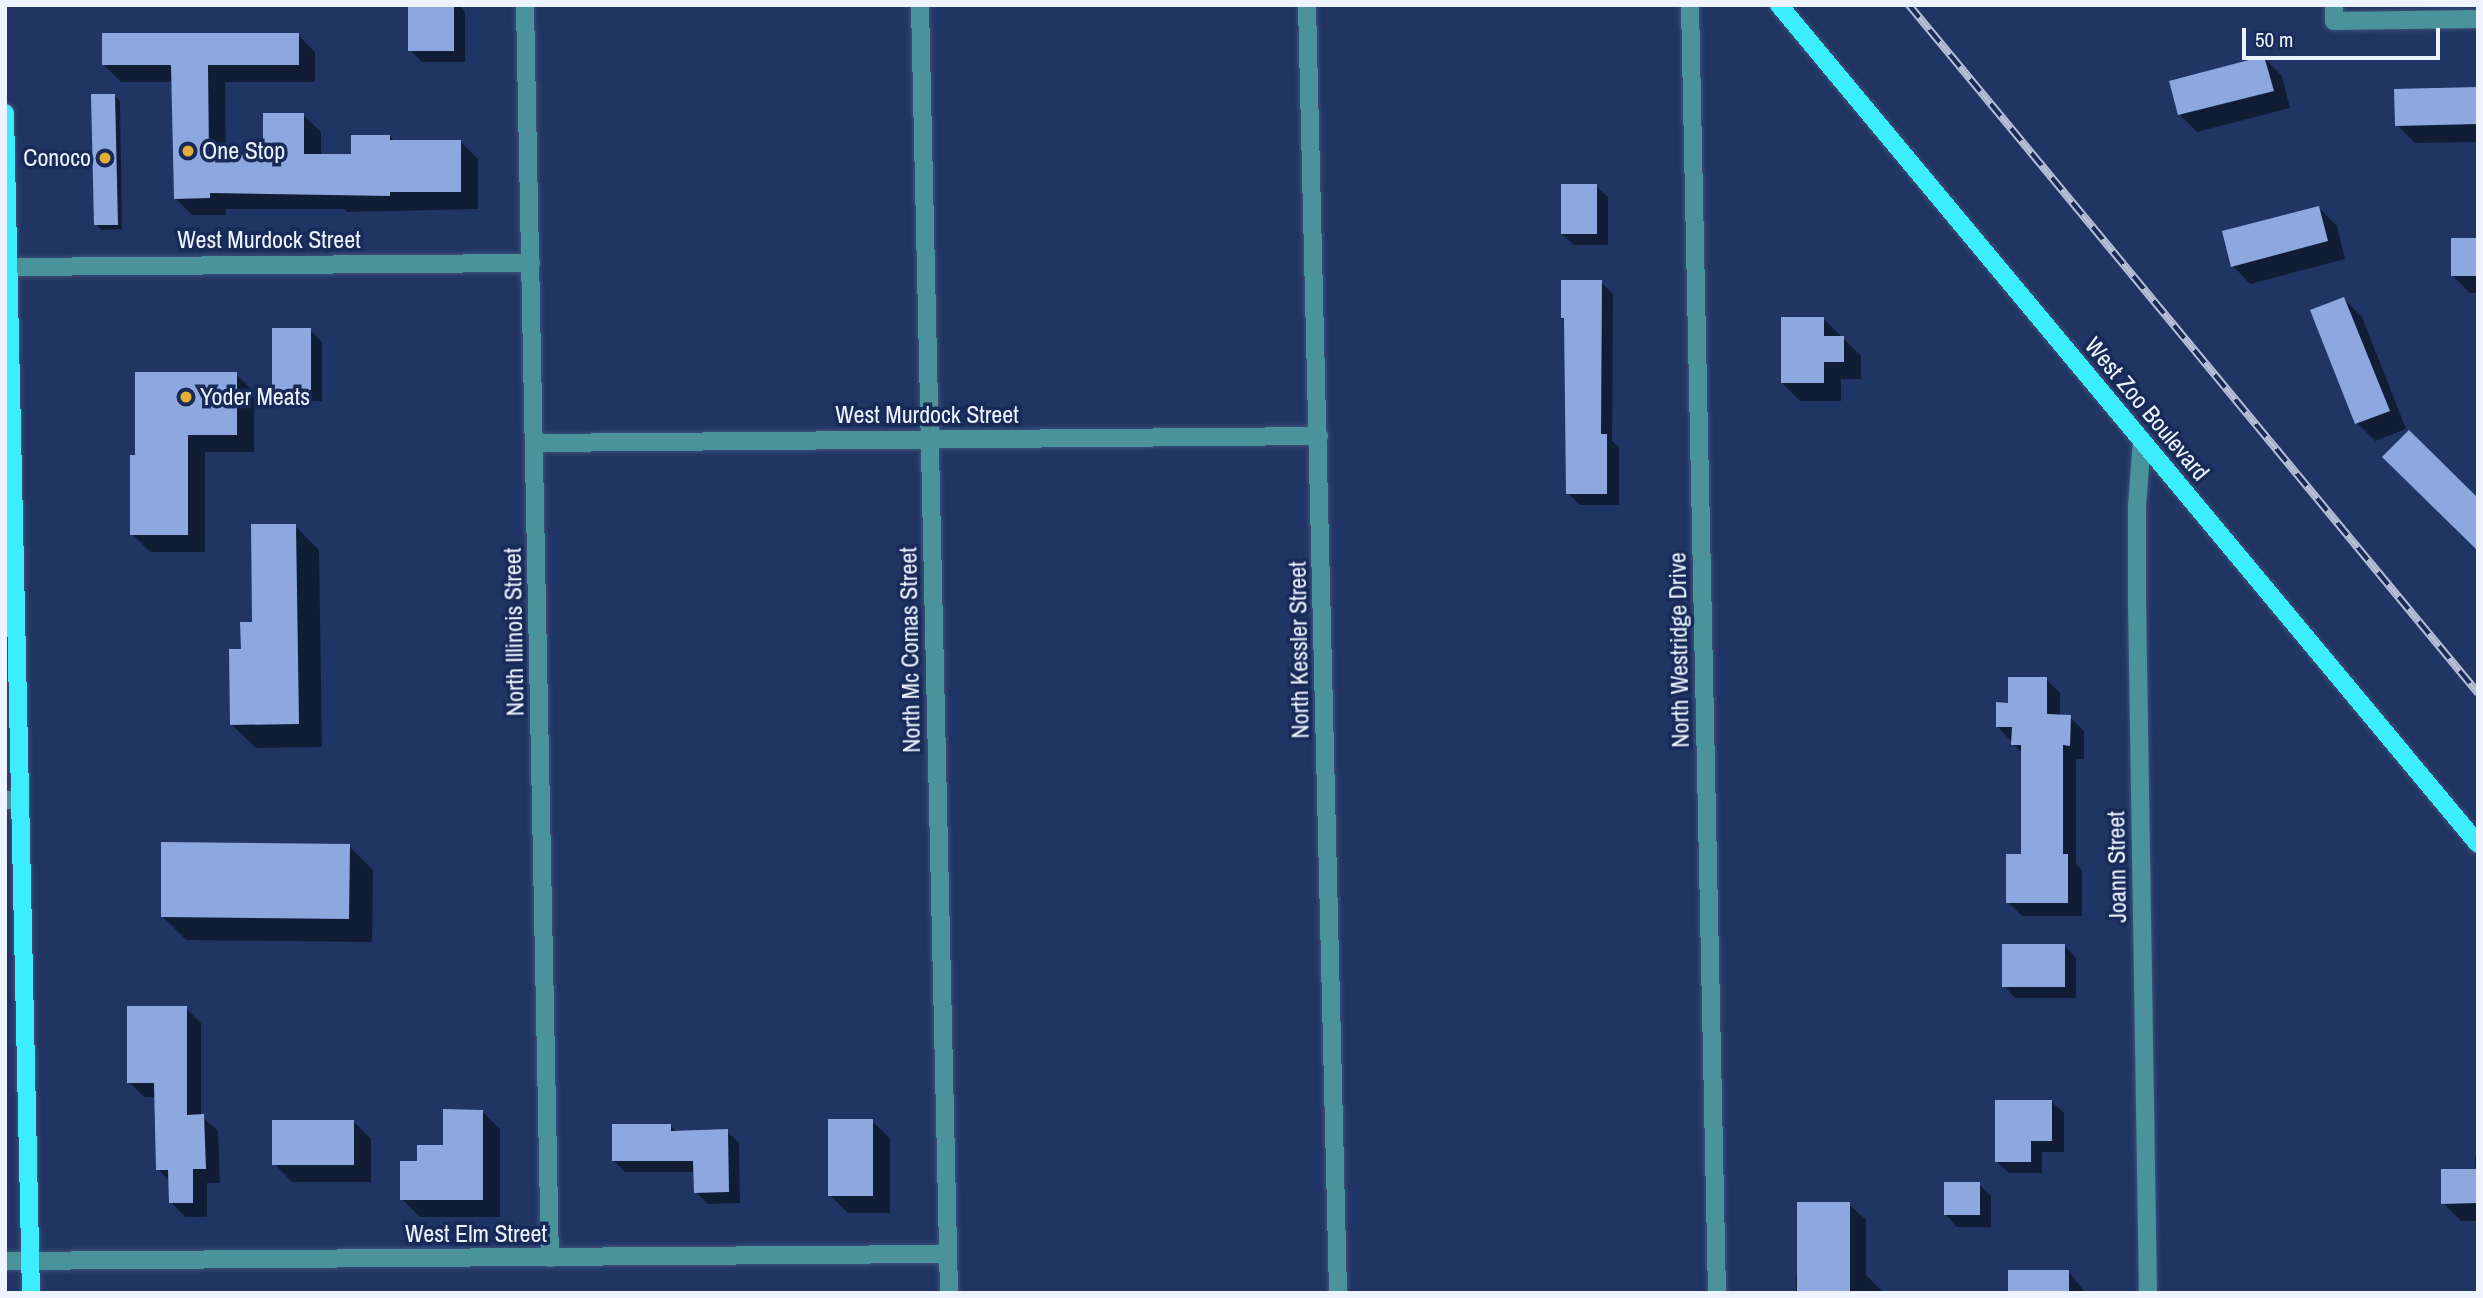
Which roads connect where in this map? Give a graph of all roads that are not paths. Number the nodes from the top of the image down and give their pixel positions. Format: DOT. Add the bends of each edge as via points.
graph roads {
  1 [pos="525,5"];
  2 [pos="920,5"];
  3 [pos="1307,5"];
  4 [pos="1690,5"];
  5 [pos="1779,5"];
  6 [pos="2334,13"];
  7 [pos="2478,19"];
  8 [pos="5,113"];
  9 [pos="531,263"];
  10 [pos="8,267"];
  11 [pos="8,368"];
  12 [pos="1319,436"];
  13 [pos="930,440"];
  14 [pos="2141,440"];
  15 [pos="535,443"];
  16 [pos="13,800"];
  17 [pos="2478,844"];
  18 [pos="948,1254"];
  19 [pos="550,1258"];
  20 [pos="5,1261"];
  21 [pos="31,1261"];
  22 [pos="31,1293"];
  23 [pos="949,1293"];
  24 [pos="1338,1293"];
  25 [pos="1717,1293"];
  26 [pos="2148,1293"];
  1 -- 9 [label="street, North Illinois Street"];
  2 -- 13 [label="street, North Mc Comas Street"];
  3 -- 12 [label="street, North Kessler Street"];
  4 -- 25 [label="street, North Westridge Drive"];
  5 -- 14 [label="main road, West Zoo Boulevard"];
  6 -- 7 [label="street"];
  8 -- 10 [label="main road"];
  9 -- 10 [label="street, West Murdock Street"];
  9 -- 15 [label="street, North Illinois Street"];
  10 -- 11 [label="main road"];
  11 -- 16 [label="main road"];
  12 -- 13 [label="street, West Murdock Street"];
  12 -- 24 [label="street, North Kessler Street"];
  13 -- 15 [label="street, West Murdock Street"];
  13 -- 18 [label="street, North Mc Comas Street"];
  14 -- 17 [label="main road, West Zoo Boulevard"];
  14 -- 26 [label="street, Joann Street" via="2137,601"];
  15 -- 19 [label="street, North Illinois Street"];
  16 -- 21 [label="main road"];
  18 -- 19 [label="street, West Elm Street"];
  18 -- 23 [label="street, North Mc Comas Street"];
  19 -- 21 [label="street, West Elm Street"];
  20 -- 21 [label="street, West Elm Street"];
  21 -- 22 [label="main road"];
}
